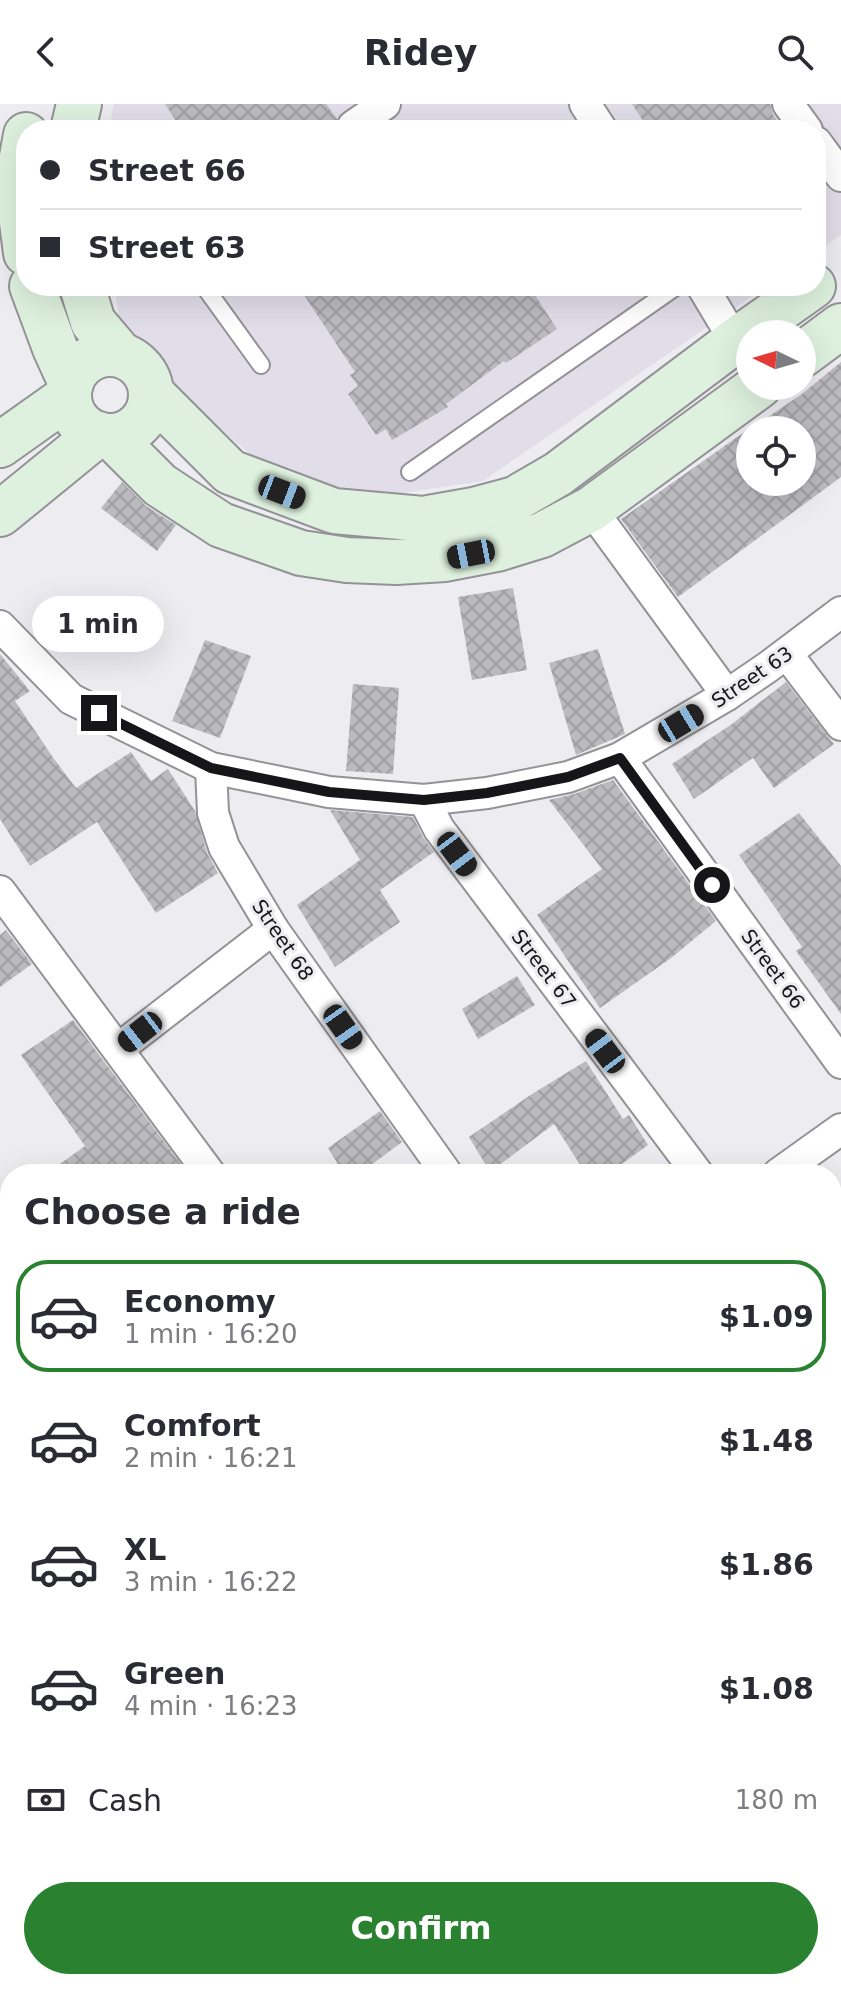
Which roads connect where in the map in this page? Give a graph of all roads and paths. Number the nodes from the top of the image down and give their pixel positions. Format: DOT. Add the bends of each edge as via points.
graph roads {
  1 [pos="385,104"];
  2 [pos="349,120"];
  3 [pos="826,156"];
  4 [pos="841,176"];
  5 [pos="36,296"];
  6 [pos="85,296"];
  7 [pos="211,296"];
  8 [pos="663,296"];
  9 [pos="708,296"];
  10 [pos="799,296"];
  11 [pos="841,326"];
  12 [pos="735,341"];
  13 [pos="816,345"];
  14 [pos="121,355"];
  15 [pos="261,365"];
  16 [pos="70,390"];
  17 [pos="151,393"];
  18 [pos="740,400"];
  19 [pos="105,435"];
  20 [pos="0,445"];
  21 [pos="410,472"];
  22 [pos="591,509"];
  23 [pos="0,514"];
  24 [pos="841,612"];
  25 [pos="0,626"];
  26 [pos="787,654"];
  27 [pos="727,695"];
  28 [pos="841,725"];
  29 [pos="620,758"];
  30 [pos="211,768"];
  31 [pos="424,800"];
  32 [pos="0,891"];
  33 [pos="273,929"];
  34 [pos="118,1049"];
  35 [pos="841,1063"];
  36 [pos="841,1129"];
  37 [pos="203,1164"];
  38 [pos="440,1164"];
  39 [pos="690,1164"];
  40 [pos="792,1164"];
  1 -- 2 [label="street"];
  3 -- 4 [label="street"];
  5 -- 16 [label="street"];
  6 -- 14 [label="street" via="93,322"];
  7 -- 15 [label="lane"];
  8 -- 21 [label="lane"];
  9 -- 12 [label="street"];
  10 -- 12 [label="street"];
  11 -- 13 [label="street"];
  12 -- 17 [label="street" via="558,474 515,499 423,519 334,511 230,472"];
  14 -- 16 [label="street" via="85,362"];
  14 -- 17 [label="street" via="142,370"];
  16 -- 19 [label="street" via="78,420"];
  16 -- 20 [label="street"];
  17 -- 19 [label="street" via="144,418 135,427"];
  18 -- 22 [label="street"];
  19 -- 22 [label="street" via="160,485 221,525 301,553 347,560 445,559 542,535"];
  19 -- 23 [label="street"];
  22 -- 27 [label="street"];
  24 -- 26 [label="street, Street 63"];
  25 -- 30 [label="street, Street 63" via="71,699"];
  26 -- 27 [label="street, Street 63"];
  26 -- 28 [label="street"];
  27 -- 29 [label="street, Street 63"];
  29 -- 31 [label="street, Street 63" via="568,777"];
  29 -- 35 [label="street, Street 66"];
  30 -- 31 [label="street, Street 63" via="329,792"];
  30 -- 33 [label="street, Street 68" via="213,813 224,847"];
  31 -- 39 [label="street, Street 67" via="439,829"];
  32 -- 34 [label="street"];
  33 -- 34 [label="street"];
  33 -- 38 [label="street, Street 68"];
  34 -- 37 [label="street"];
  36 -- 40 [label="street"];
}
